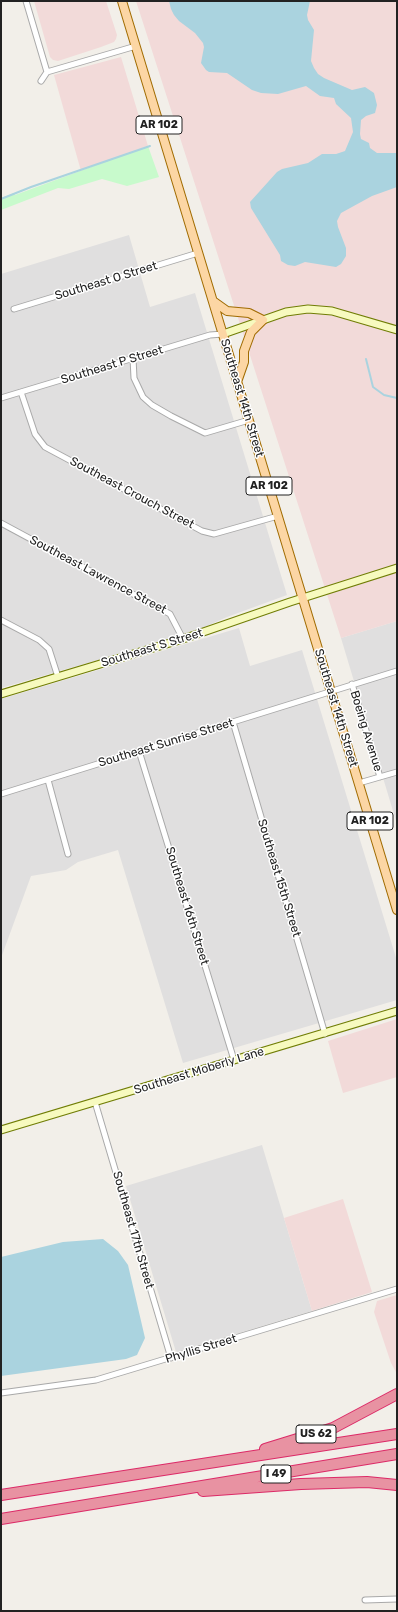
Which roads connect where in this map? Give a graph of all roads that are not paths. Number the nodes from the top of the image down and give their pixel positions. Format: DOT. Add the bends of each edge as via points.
graph roads {
  1 [pos="26,1"];
  2 [pos="122,1"];
  3 [pos="136,46"];
  4 [pos="46,72"];
  5 [pos="41,80"];
  6 [pos="198,253"];
  7 [pos="213,301"];
  8 [pos="14,309"];
  9 [pos="263,320"];
  10 [pos="397,330"];
  11 [pos="223,334"];
  12 [pos="133,358"];
  13 [pos="237,382"];
  14 [pos="21,392"];
  15 [pos="1,398"];
  16 [pos="249,420"];
  17 [pos="278,516"];
  18 [pos="1,523"];
  19 [pos="397,568"];
  20 [pos="303,598"];
  21 [pos="1,620"];
  22 [pos="183,639"];
  23 [pos="397,671"];
  24 [pos="58,677"];
  25 [pos="352,684"];
  26 [pos="331,691"];
  27 [pos="1,694"];
  28 [pos="233,722"];
  29 [pos="139,751"];
  30 [pos="397,772"];
  31 [pos="380,777"];
  32 [pos="48,780"];
  33 [pos="359,783"];
  34 [pos="1,794"];
  35 [pos="68,854"];
  36 [pos="397,910"];
  37 [pos="397,1011"];
  38 [pos="325,1034"];
  39 [pos="234,1060"];
  40 [pos="95,1102"];
  41 [pos="1,1130"];
  42 [pos="397,1290"];
  43 [pos="171,1358"];
  44 [pos="1,1393"];
  45 [pos="397,1394"];
  46 [pos="397,1434"];
  47 [pos="397,1454"];
  48 [pos="229,1459"];
  49 [pos="397,1485"];
  50 [pos="155,1494"];
  51 [pos="1,1495"];
  52 [pos="1,1519"];
  53 [pos="397,1599"];
  54 [pos="365,1600"];
  1 -- 4 [label="street"];
  2 -- 3 [label="main road, Southeast 14th Street / AR 102"];
  3 -- 4 [label="street"];
  3 -- 6 [label="main road, Southeast 14th Street / AR 102"];
  4 -- 5 [label="street"];
  6 -- 7 [label="main road, Southeast 14th Street / AR 102"];
  6 -- 8 [label="street, Southeast O Street"];
  7 -- 9 [label="main road" via="227,311 249,313"];
  7 -- 11 [label="main road, Southeast 14th Street / AR 102"];
  9 -- 10 [label="street" via="297,310 320,309"];
  9 -- 11 [label="street"];
  9 -- 13 [label="main road" via="251,332"];
  11 -- 12 [label="street, Southeast P Street" via="210,335"];
  11 -- 13 [label="main road, Southeast 14th Street / AR 102"];
  12 -- 14 [label="street, Southeast P Street"];
  12 -- 16 [label="street" via="134,378 143,397 171,416 205,433"];
  13 -- 16 [label="main road, Southeast 14th Street / AR 102"];
  14 -- 15 [label="street, Southeast P Street"];
  14 -- 17 [label="street, Southeast Crouch Street" via="35,434 45,447 202,531 214,534"];
  16 -- 17 [label="main road, Southeast 14th Street / AR 102"];
  17 -- 20 [label="main road, Southeast 14th Street / AR 102"];
  18 -- 22 [label="street, Southeast Lawrence Street" via="170,614"];
  19 -- 20 [label="street, Southeast S Street"];
  20 -- 22 [label="street, Southeast S Street"];
  20 -- 26 [label="main road, Southeast 14th Street / AR 102"];
  21 -- 24 [label="street" via="39,640 49,649"];
  22 -- 24 [label="street, Southeast S Street"];
  23 -- 25 [label="street, Southeast Sunrise Street"];
  24 -- 27 [label="street, Southeast S Street"];
  25 -- 26 [label="street, Southeast Sunrise Street"];
  25 -- 31 [label="street, Boeing Avenue"];
  26 -- 28 [label="street, Southeast Sunrise Street"];
  26 -- 33 [label="main road, Southeast 14th Street / AR 102"];
  28 -- 29 [label="street, Southeast Sunrise Street"];
  28 -- 38 [label="street, Southeast 15th Street"];
  29 -- 32 [label="street, Southeast Sunrise Street"];
  29 -- 39 [label="street, Southeast 16th Street"];
  30 -- 31 [label="street"];
  31 -- 33 [label="street"];
  32 -- 34 [label="street, Southeast Sunrise Street"];
  32 -- 35 [label="street"];
  33 -- 36 [label="main road, Southeast 14th Street / AR 102"];
  37 -- 38 [label="street, Southeast Moberly Lane"];
  38 -- 39 [label="street, Southeast Moberly Lane"];
  39 -- 40 [label="street, Southeast Moberly Lane"];
  40 -- 41 [label="street, Southeast Moberly Lane"];
  40 -- 43 [label="street, Southeast 17th Street"];
  42 -- 43 [label="street, Phyllis Street"];
  43 -- 44 [label="street, Phyllis Street" via="95,1380"];
  45 -- 48 [label="highway, US 62" via="333,1428"];
  46 -- 48 [label="highway, I 49"];
  47 -- 50 [label="highway, I 49"];
  48 -- 51 [label="highway, I 49"];
  49 -- 50 [label="highway" via="367,1482"];
  50 -- 52 [label="highway, I 49"];
  53 -- 54 [label="street"];
}
